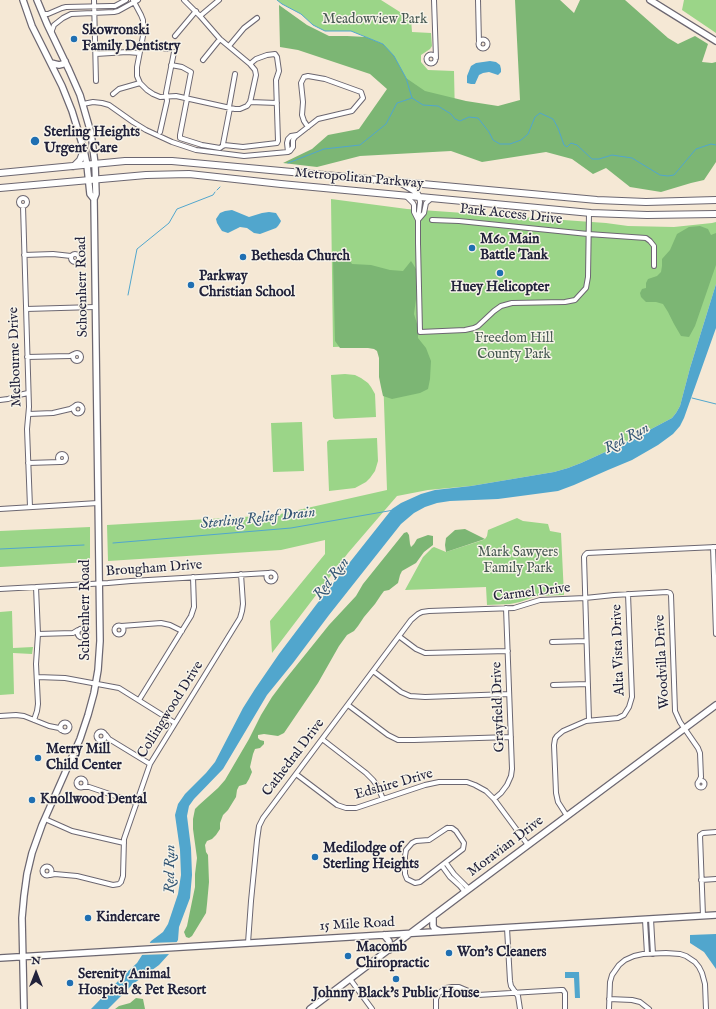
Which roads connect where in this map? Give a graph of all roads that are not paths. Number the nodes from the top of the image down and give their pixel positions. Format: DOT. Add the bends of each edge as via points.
graph roads {
  1 [pos="23,0"];
  2 [pos="37,0"];
  3 [pos="94,0"];
  4 [pos="125,0"];
  5 [pos="184,0"];
  6 [pos="219,0"];
  7 [pos="434,0"];
  8 [pos="478,0"];
  9 [pos="650,0"];
  10 [pos="135,1"];
  11 [pos="127,6"];
  12 [pos="78,7"];
  13 [pos="94,7"];
  14 [pos="58,10"];
  15 [pos="196,11"];
  16 [pos="78,13"];
  17 [pos="94,13"];
  18 [pos="43,14"];
  19 [pos="200,16"];
  20 [pos="63,18"];
  21 [pos="257,18"];
  22 [pos="51,33"];
  23 [pos="175,36"];
  24 [pos="479,36"];
  25 [pos="220,39"];
  26 [pos="484,39"];
  27 [pos="716,41"];
  28 [pos="479,43"];
  29 [pos="141,44"];
  30 [pos="229,46"];
  31 [pos="168,49"];
  32 [pos="435,50"];
  33 [pos="174,52"];
  34 [pos="139,53"];
  35 [pos="96,54"];
  36 [pos="431,54"];
  37 [pos="436,58"];
  38 [pos="203,60"];
  39 [pos="65,61"];
  40 [pos="51,63"];
  41 [pos="250,64"];
  42 [pos="171,65"];
  43 [pos="236,74"];
  44 [pos="96,81"];
  45 [pos="140,83"];
  46 [pos="113,94"];
  47 [pos="166,97"];
  48 [pos="187,98"];
  49 [pos="250,102"];
  50 [pos="277,103"];
  51 [pos="83,104"];
  52 [pos="229,108"];
  53 [pos="76,123"];
  54 [pos="89,126"];
  55 [pos="308,127"];
  56 [pos="160,132"];
  57 [pos="223,146"];
  58 [pos="84,150"];
  59 [pos="192,162"];
  60 [pos="95,164"];
  61 [pos="87,165"];
  62 [pos="74,166"];
  63 [pos="250,167"];
  64 [pos="0,173"];
  65 [pos="189,174"];
  66 [pos="96,179"];
  67 [pos="89,180"];
  68 [pos="244,180"];
  69 [pos="398,182"];
  70 [pos="0,188"];
  71 [pos="404,196"];
  72 [pos="419,197"];
  73 [pos="432,198"];
  74 [pos="94,199"];
  75 [pos="596,200"];
  76 [pos="716,200"];
  77 [pos="23,206"];
  78 [pos="590,213"];
  79 [pos="716,214"];
  80 [pos="418,220"];
  81 [pos="432,220"];
  82 [pos="588,234"];
  83 [pos="24,255"];
  84 [pos="71,256"];
  85 [pos="654,266"];
  86 [pos="95,307"];
  87 [pos="26,308"];
  88 [pos="73,356"];
  89 [pos="27,357"];
  90 [pos="28,393"];
  91 [pos="0,400"];
  92 [pos="73,409"];
  93 [pos="29,414"];
  94 [pos="57,458"];
  95 [pos="55,462"];
  96 [pos="60,462"];
  97 [pos="28,463"];
  98 [pos="98,503"];
  99 [pos="30,507"];
  100 [pos="0,509"];
  101 [pos="714,547"];
  102 [pos="268,573"];
  103 [pos="241,574"];
  104 [pos="262,574"];
  105 [pos="193,577"];
  106 [pos="266,578"];
  107 [pos="99,584"];
  108 [pos="36,587"];
  109 [pos="0,589"];
  110 [pos="715,590"];
  111 [pos="670,593"];
  112 [pos="628,594"];
  113 [pos="585,598"];
  114 [pos="506,608"];
  115 [pos="422,612"];
  116 [pos="121,626"];
  117 [pos="127,626"];
  118 [pos="78,630"];
  119 [pos="123,631"];
  120 [pos="182,632"];
  121 [pos="73,633"];
  122 [pos="38,634"];
  123 [pos="716,634"];
  124 [pos="78,636"];
  125 [pos="400,637"];
  126 [pos="586,641"];
  127 [pos="552,642"];
  128 [pos="508,651"];
  129 [pos="373,671"];
  130 [pos="37,677"];
  131 [pos="96,684"];
  132 [pos="588,684"];
  133 [pos="553,685"];
  134 [pos="509,694"];
  135 [pos="139,700"];
  136 [pos="348,705"];
  137 [pos="716,705"];
  138 [pos="0,716"];
  139 [pos="34,720"];
  140 [pos="590,720"];
  141 [pos="176,723"];
  142 [pos="59,728"];
  143 [pos="684,728"];
  144 [pos="106,735"];
  145 [pos="511,737"];
  146 [pos="322,739"];
  147 [pos="104,740"];
  148 [pos="109,740"];
  149 [pos="150,764"];
  150 [pos="296,774"];
  151 [pos="701,780"];
  152 [pos="85,782"];
  153 [pos="83,787"];
  154 [pos="89,787"];
  155 [pos="382,799"];
  156 [pos="494,799"];
  157 [pos="136,803"];
  158 [pos="567,816"];
  159 [pos="44,819"];
  160 [pos="716,832"];
  161 [pos="124,843"];
  162 [pos="528,845"];
  163 [pos="444,865"];
  164 [pos="51,870"];
  165 [pos="55,874"];
  166 [pos="50,875"];
  167 [pos="716,879"];
  168 [pos="701,880"];
  169 [pos="467,890"];
  170 [pos="716,915"];
  171 [pos="703,916"];
  172 [pos="433,917"];
  173 [pos="651,919"];
  174 [pos="645,920"];
  175 [pos="507,928"];
  176 [pos="442,932"];
  177 [pos="411,933"];
  178 [pos="384,935"];
  179 [pos="248,943"];
  180 [pos="389,950"];
  181 [pos="647,954"];
  182 [pos="653,954"];
  183 [pos="23,957"];
  184 [pos="0,958"];
  185 [pos="350,979"];
  186 [pos="515,992"];
  187 [pos="609,999"];
  188 [pos="24,1009"];
  189 [pos="310,1009"];
  190 [pos="372,1009"];
  191 [pos="436,1009"];
  192 [pos="520,1009"];
  193 [pos="565,1009"];
  194 [pos="609,1009"];
  195 [pos="649,1009"];
  196 [pos="706,1009"];
  1 -- 40 [label="main road, Schoenherr Road" via="32,26"];
  2 -- 18 [label="main road, Schoenherr Road"];
  3 -- 13 [label="street"];
  4 -- 11 [label="street"];
  4 -- 13 [label="street" via="115,6"];
  5 -- 15 [label="street"];
  6 -- 19 [label="street"];
  7 -- 32 [label="street"];
  8 -- 24 [label="street"];
  9 -- 27 [label="main road"];
  10 -- 11 [label="street"];
  10 -- 29 [label="street" via="143,20"];
  11 -- 17 [label="street" via="114,12"];
  12 -- 13 [label="street"];
  12 -- 14 [label="street"];
  12 -- 16 [label="street"];
  13 -- 17 [label="street"];
  14 -- 18 [label="street"];
  14 -- 20 [label="street"];
  15 -- 19 [label="street"];
  15 -- 23 [label="street"];
  16 -- 17 [label="street"];
  16 -- 20 [label="street"];
  17 -- 35 [label="street"];
  18 -- 22 [label="main road, Schoenherr Road"];
  19 -- 25 [label="street"];
  20 -- 22 [label="street" via="54,25"];
  21 -- 30 [label="street" via="244,28"];
  22 -- 39 [label="main road, Schoenherr Road"];
  24 -- 26 [label="street"];
  24 -- 28 [label="street"];
  25 -- 30 [label="street"];
  25 -- 38 [label="street"];
  26 -- 28 [label="street"];
  26 -- 28 [label="street" via="488,43 486,48 480,47"];
  29 -- 31 [label="street"];
  29 -- 34 [label="street"];
  30 -- 41 [label="street"];
  32 -- 36 [label="street"];
  32 -- 37 [label="street"];
  33 -- 42 [label="street"];
  34 -- 35 [label="street"];
  34 -- 45 [label="street" via="137,76"];
  35 -- 44 [label="street"];
  36 -- 37 [label="street"];
  36 -- 37 [label="street" via="427,57 429,63 433,63"];
  39 -- 40 [label="main road" via="59,65"];
  39 -- 51 [label="main road, Schoenherr Road"];
  40 -- 53 [label="main road, Schoenherr Road"];
  41 -- 49 [label="street" via="256,73"];
  41 -- 50 [label="street" via="264,56 275,54 279,67 276,80"];
  42 -- 47 [label="street"];
  42 -- 48 [label="street" via="191,72"];
  43 -- 52 [label="street"];
  45 -- 46 [label="street" via="119,89"];
  45 -- 47 [label="street" via="153,94"];
  47 -- 48 [label="street"];
  47 -- 56 [label="street"];
  48 -- 52 [label="street"];
  48 -- 57 [label="street" via="180,137 205,145 220,148"];
  49 -- 50 [label="street"];
  49 -- 52 [label="street" via="244,108"];
  50 -- 57 [label="street" via="277,143 242,147"];
  51 -- 54 [label="main road, Schoenherr Road"];
  51 -- 55 [label="street" via="93,102 109,105 146,130 196,150 244,156 288,152 288,139 297,136"];
  52 -- 57 [label="street"];
  53 -- 54 [label="main road" via="82,127"];
  53 -- 58 [label="main road, Schoenherr Road"];
  54 -- 60 [label="main road, Schoenherr Road"];
  55 -- 55 [label="street" via="302,115 301,83 304,77 325,78 361,92 363,98 352,111 318,119"];
  58 -- 61 [label="main road, Schoenherr Road"];
  58 -- 62 [label="main road" via="79,162"];
  59 -- 60 [label="main road, Metropolitan Parkway" via="162,160"];
  59 -- 63 [label="main road, Metropolitan Parkway"];
  59 -- 65 [label="main road" via="194,169"];
  60 -- 61 [label="main road, Metropolitan Parkway"];
  60 -- 66 [label="main road, Schoenherr Road"];
  61 -- 62 [label="main road, Metropolitan Parkway"];
  61 -- 67 [label="main road, Schoenherr Road"];
  62 -- 64 [label="main road, Metropolitan Parkway"];
  63 -- 68 [label="main road" via="244,172"];
  63 -- 69 [label="main road, Metropolitan Parkway"];
  65 -- 66 [label="main road, Metropolitan Parkway"];
  65 -- 68 [label="main road, Metropolitan Parkway"];
  66 -- 67 [label="main road, Metropolitan Parkway"];
  66 -- 74 [label="main road, Schoenherr Road"];
  67 -- 70 [label="main road, Metropolitan Parkway"];
  67 -- 74 [label="main road, Schoenherr Road" via="90,194"];
  68 -- 71 [label="main road, Metropolitan Parkway"];
  69 -- 72 [label="main road" via="412,189"];
  69 -- 75 [label="main road, Metropolitan Parkway"];
  71 -- 72 [label="main road, Metropolitan Parkway"];
  71 -- 80 [label="street" via="413,202"];
  72 -- 73 [label="main road, Metropolitan Parkway"];
  72 -- 80 [label="street"];
  73 -- 78 [label="main road, Metropolitan Parkway"];
  73 -- 80 [label="street" via="426,203 424,213"];
  74 -- 86 [label="main road, Schoenherr Road"];
  75 -- 76 [label="main road, Metropolitan Parkway"];
  75 -- 78 [label="main road" via="597,208 595,212"];
  77 -- 83 [label="street, Melbourne Drive"];
  78 -- 79 [label="main road, Metropolitan Parkway"];
  78 -- 82 [label="street"];
  80 -- 82 [label="street" via="420,332 474,328 501,306 512,303 575,300 587,285"];
  81 -- 82 [label="street, Park Access Drive"];
  82 -- 85 [label="street, Park Access Drive" via="646,238 654,246"];
  83 -- 84 [label="street"];
  83 -- 87 [label="street, Melbourne Drive"];
  86 -- 87 [label="street"];
  86 -- 98 [label="main road, Schoenherr Road"];
  87 -- 89 [label="street, Melbourne Drive"];
  88 -- 89 [label="street"];
  89 -- 90 [label="street, Melbourne Drive"];
  90 -- 91 [label="street"];
  90 -- 93 [label="street, Melbourne Drive"];
  92 -- 93 [label="street"];
  93 -- 97 [label="street, Melbourne Drive"];
  94 -- 95 [label="street"];
  94 -- 96 [label="street"];
  94 -- 96 [label="street" via="61,454 65,456 65,460"];
  95 -- 96 [label="street"];
  95 -- 97 [label="street"];
  97 -- 99 [label="street, Melbourne Drive"];
  98 -- 99 [label="street"];
  98 -- 107 [label="main road, Schoenherr Road"];
  99 -- 100 [label="street"];
  101 -- 110 [label="street"];
  101 -- 113 [label="street" via="587,553 584,557"];
  102 -- 104 [label="street, Brougham Drive"];
  102 -- 106 [label="street"];
  102 -- 106 [label="street" via="273,573 275,578 270,581"];
  103 -- 104 [label="street, Brougham Drive"];
  103 -- 105 [label="street, Brougham Drive"];
  103 -- 141 [label="street, Collingwood Drive" via="243,604 240,618"];
  104 -- 106 [label="street"];
  105 -- 107 [label="street, Brougham Drive"];
  105 -- 120 [label="street" via="194,606 192,616"];
  107 -- 108 [label="street, Brougham Drive"];
  107 -- 131 [label="main road, Schoenherr Road" via="100,641"];
  108 -- 109 [label="street, Brougham Drive"];
  108 -- 122 [label="street"];
  110 -- 123 [label="street"];
  111 -- 112 [label="street, Carmel Drive"];
  111 -- 143 [label="street, Woodvilla Drive" via="675,711"];
  112 -- 113 [label="street, Carmel Drive"];
  112 -- 140 [label="street, Alta Vista Drive" via="631,702 624,715 618,718"];
  113 -- 114 [label="street, Carmel Drive" via="540,600 519,607"];
  113 -- 126 [label="street"];
  114 -- 115 [label="street, Carmel Drive"];
  114 -- 128 [label="street, Grayfield Drive"];
  115 -- 125 [label="street, Cathedral Drive"];
  116 -- 117 [label="street"];
  116 -- 119 [label="street"];
  116 -- 119 [label="street" via="116,627 115,633 121,634"];
  117 -- 119 [label="street"];
  117 -- 120 [label="street" via="160,623"];
  118 -- 121 [label="street"];
  118 -- 124 [label="street"];
  118 -- 124 [label="street" via="84,629 86,633 83,637"];
  120 -- 135 [label="street"];
  121 -- 122 [label="street"];
  121 -- 124 [label="street"];
  122 -- 130 [label="street"];
  125 -- 128 [label="street" via="425,653"];
  125 -- 129 [label="street, Cathedral Drive"];
  126 -- 127 [label="street"];
  126 -- 132 [label="street"];
  128 -- 134 [label="street, Grayfield Drive"];
  129 -- 134 [label="street" via="410,696"];
  129 -- 136 [label="street, Cathedral Drive"];
  130 -- 131 [label="street" via="65,678"];
  130 -- 139 [label="street" via="37,711"];
  131 -- 135 [label="street" via="119,688"];
  131 -- 159 [label="main road, Schoenherr Road" via="84,727"];
  132 -- 133 [label="street"];
  132 -- 140 [label="street"];
  134 -- 145 [label="street, Grayfield Drive"];
  135 -- 141 [label="street"];
  136 -- 145 [label="street" via="398,740"];
  136 -- 146 [label="street, Cathedral Drive"];
  137 -- 143 [label="main road, Moravian Drive"];
  138 -- 139 [label="street" via="21,716"];
  139 -- 142 [label="street"];
  140 -- 158 [label="street, Alta Vista Drive" via="563,731 555,739 556,793 558,802"];
  141 -- 149 [label="street, Collingwood Drive"];
  143 -- 151 [label="street, Woodvilla Drive" via="700,753"];
  143 -- 158 [label="main road, Moravian Drive"];
  144 -- 147 [label="street"];
  144 -- 147 [label="street" via="102,731 97,734 98,739"];
  144 -- 148 [label="street"];
  145 -- 156 [label="street, Grayfield Drive" via="511,776"];
  146 -- 150 [label="street, Cathedral Drive"];
  146 -- 155 [label="street" via="366,773 378,787"];
  147 -- 148 [label="street"];
  148 -- 149 [label="street"];
  149 -- 157 [label="street, Collingwood Drive"];
  150 -- 155 [label="street, Edshire Drive" via="342,807 356,808"];
  150 -- 179 [label="street, Cathedral Drive" via="266,812 259,826"];
  152 -- 153 [label="street"];
  152 -- 153 [label="street" via="81,779 77,782 80,788"];
  152 -- 154 [label="street"];
  153 -- 154 [label="street"];
  154 -- 157 [label="street"];
  155 -- 156 [label="street, Edshire Drive" via="439,782 467,782 480,787"];
  156 -- 162 [label="street, Edshire Drive"];
  157 -- 161 [label="street, Collingwood Drive"];
  158 -- 162 [label="main road, Moravian Drive"];
  159 -- 161 [label="street" via="72,830"];
  159 -- 183 [label="main road, Schoenherr Road" via="32,853 26,884 22,914"];
  160 -- 168 [label="street" via="703,832 700,836"];
  161 -- 165 [label="street, Collingwood Drive" via="123,876 119,884"];
  162 -- 169 [label="main road, Moravian Drive"];
  163 -- 163 [label="street" via="421,882 415,883 406,876 405,852 412,843 429,840 445,829 452,828 464,842 464,846 462,851"];
  163 -- 169 [label="street" via="450,877"];
  164 -- 165 [label="street"];
  164 -- 166 [label="street"];
  164 -- 166 [label="street" via="47,867 43,870 44,874"];
  165 -- 166 [label="street"];
  167 -- 168 [label="street"];
  168 -- 171 [label="street"];
  169 -- 172 [label="main road, Moravian Drive"];
  170 -- 171 [label="main road, 15 Mile Road"];
  171 -- 173 [label="main road, 15 Mile Road"];
  172 -- 176 [label="main road" via="434,927"];
  172 -- 177 [label="main road, Moravian Drive"];
  173 -- 174 [label="main road, 15 Mile Road"];
  173 -- 182 [label="street"];
  174 -- 175 [label="main road, 15 Mile Road"];
  174 -- 181 [label="street"];
  175 -- 176 [label="main road, 15 Mile Road"];
  175 -- 186 [label="street" via="509,975"];
  176 -- 177 [label="main road, 15 Mile Road"];
  177 -- 178 [label="main road, 15 Mile Road"];
  177 -- 180 [label="main road, Moravian Drive"];
  178 -- 179 [label="main road, 15 Mile Road"];
  178 -- 180 [label="main road" via="389,941"];
  179 -- 183 [label="main road, 15 Mile Road"];
  180 -- 185 [label="main road, Moravian Drive"];
  181 -- 182 [label="street"];
  181 -- 187 [label="street" via="631,957 619,965 612,975"];
  182 -- 196 [label="street" via="680,954 695,962 706,984"];
  183 -- 184 [label="main road, 15 Mile Road"];
  183 -- 188 [label="main road, Schoenherr Road"];
  185 -- 189 [label="main road, Moravian Drive"];
  185 -- 190 [label="street"];
  186 -- 191 [label="street" via="478,995 459,988 446,988 436,999"];
  186 -- 192 [label="street"];
  186 -- 193 [label="street" via="564,990"];
  187 -- 194 [label="street"];
  187 -- 195 [label="street" via="640,1002"];
}
